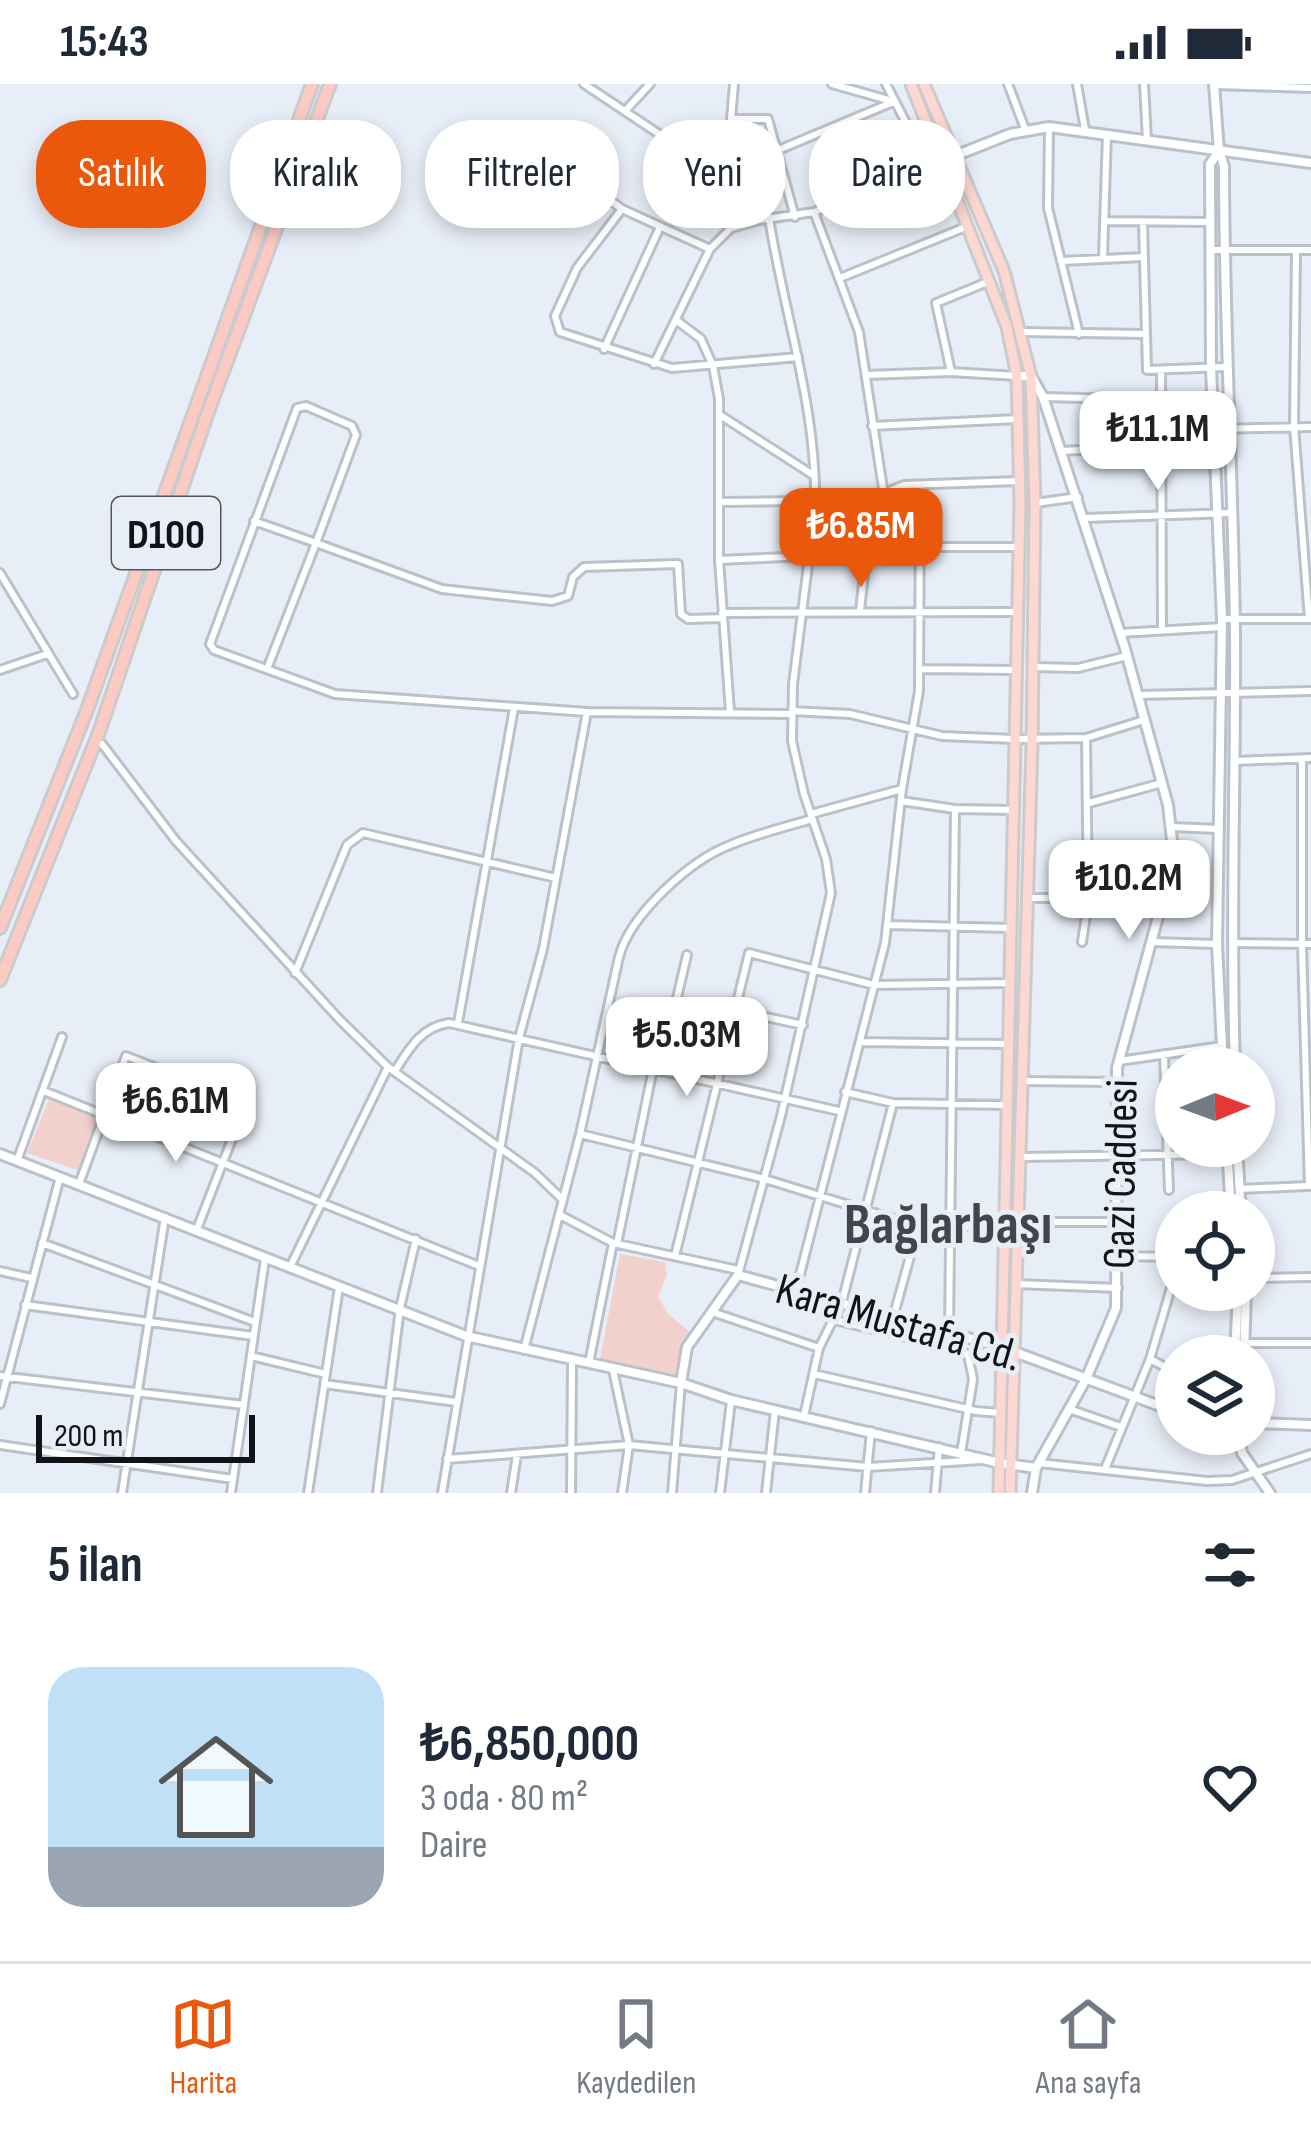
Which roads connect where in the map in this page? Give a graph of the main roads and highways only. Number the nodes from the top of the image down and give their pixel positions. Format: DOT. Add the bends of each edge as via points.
graph roads {
  1 [pos="311,84"];
  2 [pos="330,84"];
  3 [pos="911,84"];
  4 [pos="924,84"];
  5 [pos="929,120"];
  6 [pos="935,120"];
  7 [pos="965,194"];
  8 [pos="965,216"];
  9 [pos="0,928"];
  10 [pos="0,980"];
  11 [pos="1011,1224"];
  12 [pos="1005,1464"];
  13 [pos="999,1493"];
  14 [pos="1010,1493"];
  1 -- 9 [label="highway, D100" via="87,710"];
  2 -- 10 [label="highway, D100" via="98,736"];
  3 -- 5 [label="main road"];
  4 -- 6 [label="main road"];
  7 -- 11 [label="main road" via="1004,271 1031,376 1032,737"];
  8 -- 11 [label="main road" via="1007,327 1018,419"];
  11 -- 12 [label="main road"];
  11 -- 12 [label="main road" via="1001,1347"];
  12 -- 13 [label="main road"];
  12 -- 14 [label="main road"];
}
